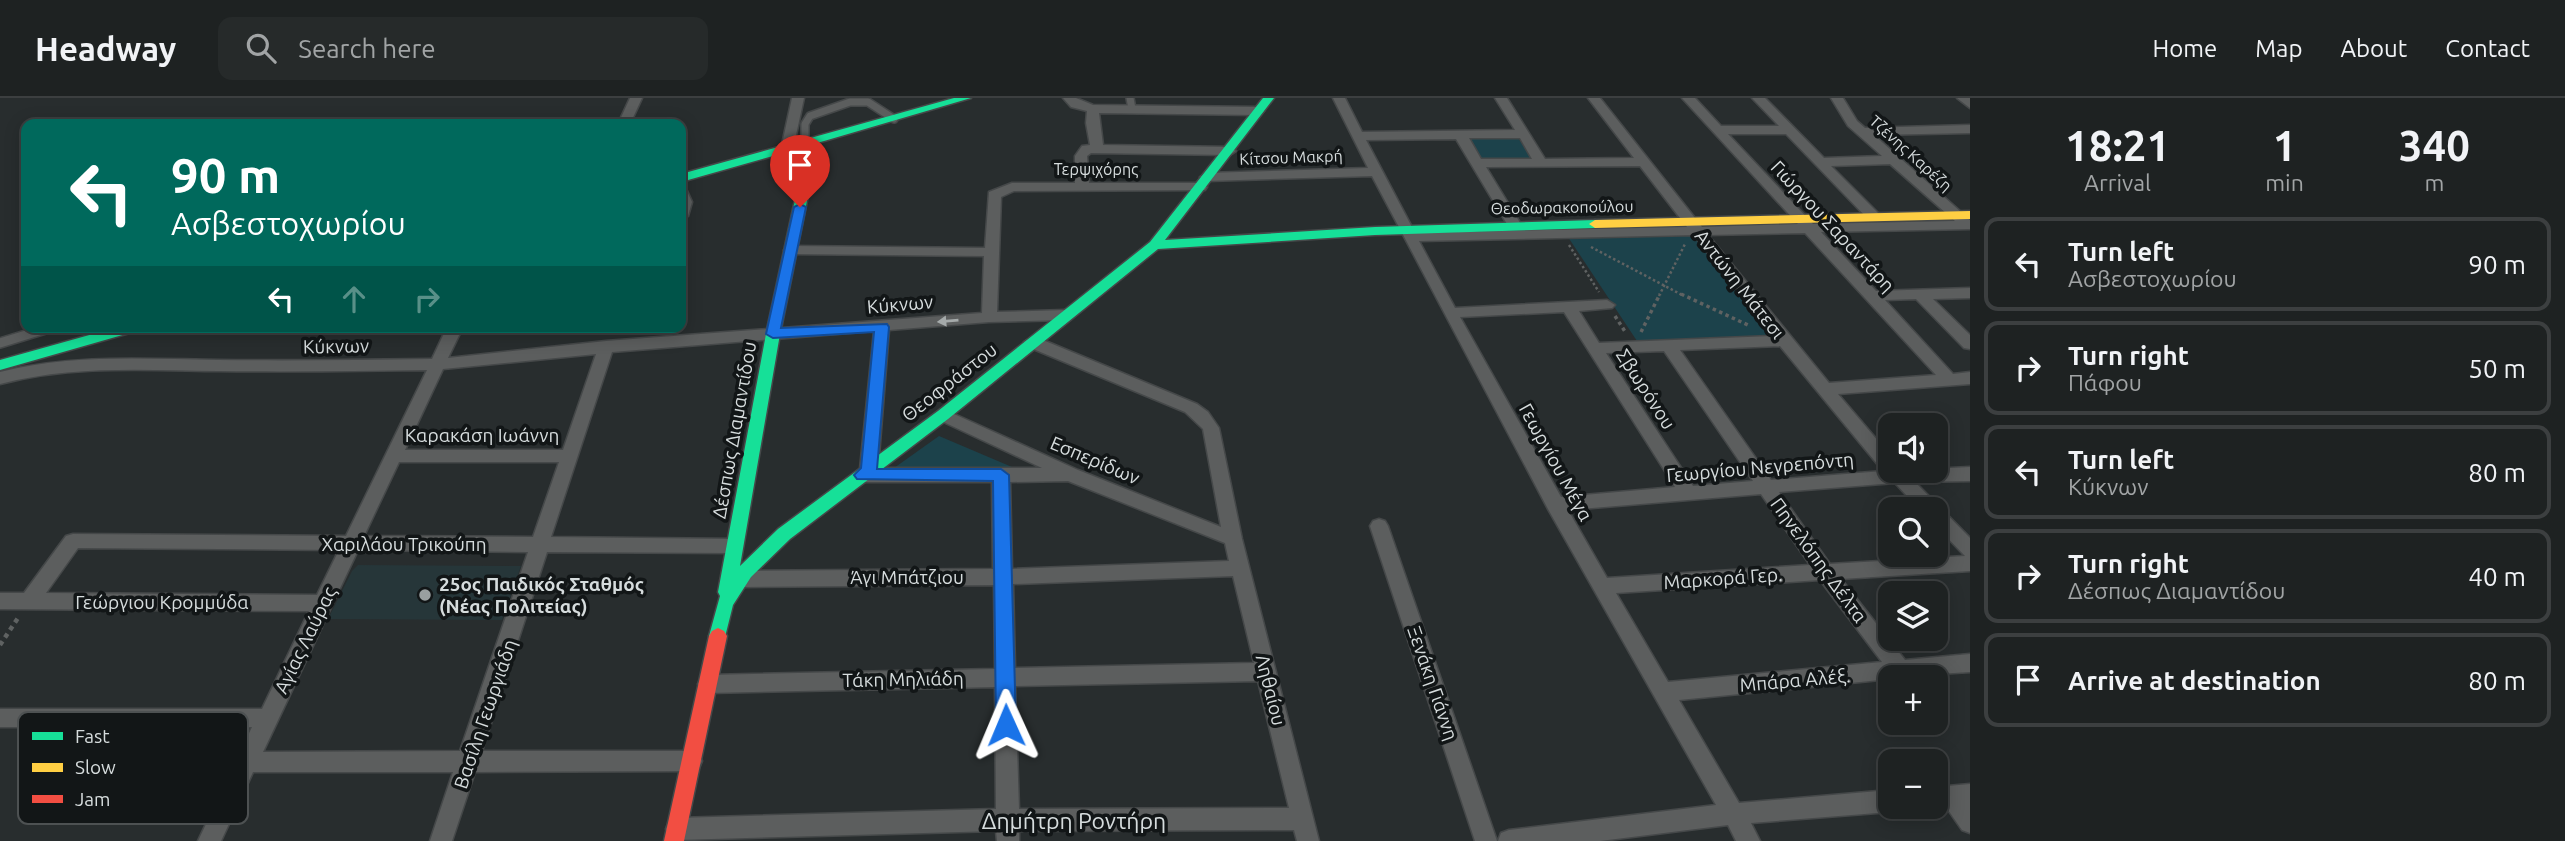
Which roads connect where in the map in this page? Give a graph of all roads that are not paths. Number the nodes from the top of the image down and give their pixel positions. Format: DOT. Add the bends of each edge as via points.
graph roads {
  1 [pos="636,98"];
  2 [pos="798,98"];
  3 [pos="966,98"];
  4 [pos="1069,98"];
  5 [pos="1269,98"];
  6 [pos="1339,98"];
  7 [pos="1501,98"];
  8 [pos="1594,98"];
  9 [pos="1688,98"];
  10 [pos="1758,98"];
  11 [pos="1836,98"];
  12 [pos="1962,98"];
  13 [pos="1131,104"];
  14 [pos="1970,104"];
  15 [pos="1093,109"];
  16 [pos="1258,111"];
  17 [pos="626,119"];
  18 [pos="894,119"];
  19 [pos="1718,130"];
  20 [pos="1789,130"];
  21 [pos="1967,131"];
  22 [pos="1861,132"];
  23 [pos="1460,134"];
  24 [pos="1523,134"];
  25 [pos="1357,136"];
  26 [pos="806,144"];
  27 [pos="1097,147"];
  28 [pos="781,150"];
  29 [pos="1230,151"];
  30 [pos="1892,160"];
  31 [pos="1541,162"];
  32 [pos="1643,162"];
  33 [pos="1820,162"];
  34 [pos="1477,163"];
  35 [pos="1376,172"];
  36 [pos="686,177"];
  37 [pos="1204,182"];
  38 [pos="1082,186"];
  39 [pos="1874,217"];
  40 [pos="1966,222"];
  41 [pos="1805,223"];
  42 [pos="1515,226"];
  43 [pos="1694,226"];
  44 [pos="1407,233"];
  45 [pos="1155,245"];
  46 [pos="791,250"];
  47 [pos="990,252"];
  48 [pos="1970,293"];
  49 [pos="1920,295"];
  50 [pos="1872,296"];
  51 [pos="1607,305"];
  52 [pos="1568,306"];
  53 [pos="1450,313"];
  54 [pos="1066,315"];
  55 [pos="989,317"];
  56 [pos="882,327"];
  57 [pos="32,333"];
  58 [pos="118,333"];
  59 [pos="452,333"];
  60 [pos="642,333"];
  61 [pos="773,334"];
  62 [pos="1784,341"];
  63 [pos="1032,342"];
  64 [pos="0,343"];
  65 [pos="639,344"];
  66 [pos="1668,345"];
  67 [pos="1970,345"];
  68 [pos="606,346"];
  69 [pos="1595,348"];
  70 [pos="38,361"];
  71 [pos="438,364"];
  72 [pos="0,365"];
  73 [pos="0,378"];
  74 [pos="1970,378"];
  75 [pos="1950,380"];
  76 [pos="1825,389"];
  77 [pos="943,415"];
  78 [pos="1878,452"];
  79 [pos="394,456"];
  80 [pos="571,456"];
  81 [pos="866,473"];
  82 [pos="1878,473"];
  83 [pos="1948,473"];
  84 [pos="1970,474"];
  85 [pos="1001,475"];
  86 [pos="1072,475"];
  87 [pos="1905,483"];
  88 [pos="1767,488"];
  89 [pos="1689,494"];
  90 [pos="1919,497"];
  91 [pos="1554,504"];
  92 [pos="1379,526"];
  93 [pos="1948,527"];
  94 [pos="1233,539"];
  95 [pos="351,544"];
  96 [pos="541,545"];
  97 [pos="734,546"];
  98 [pos="1970,550"];
  99 [pos="1970,563"];
  100 [pos="1241,568"];
  101 [pos="1824,571"];
  102 [pos="1003,577"];
  103 [pos="741,579"];
  104 [pos="1602,586"];
  105 [pos="0,601"];
  106 [pos="29,601"];
  107 [pos="323,603"];
  108 [pos="725,603"];
  109 [pos="1970,663"];
  110 [pos="1896,665"];
  111 [pos="1948,665"];
  112 [pos="1267,672"];
  113 [pos="1878,672"];
  114 [pos="1005,677"];
  115 [pos="708,684"];
  116 [pos="1662,692"];
  117 [pos="0,718"];
  118 [pos="18,718"];
  119 [pos="248,718"];
  120 [pos="268,718"];
  121 [pos="248,758"];
  122 [pos="691,761"];
  123 [pos="248,762"];
  124 [pos="469,764"];
  125 [pos="1952,796"];
  126 [pos="1878,802"];
  127 [pos="1733,814"];
  128 [pos="1970,822"];
  129 [pos="217,824"];
  130 [pos="1306,830"];
  131 [pos="1008,831"];
  132 [pos="675,835"];
  133 [pos="209,841"];
  134 [pos="441,841"];
  135 [pos="1486,841"];
  136 [pos="1509,841"];
  137 [pos="1749,841"];
  1 -- 17 [label="street"];
  2 -- 28 [label="street"];
  3 -- 18 [label="main road"];
  4 -- 15 [label="street"];
  5 -- 16 [label="main road, Θεοφράστου"];
  6 -- 25 [label="street, Γεωργίου Μέγα"];
  7 -- 24 [label="street"];
  8 -- 32 [label="street, Αντώνη Μάτεσι"];
  9 -- 19 [label="street, Γιώργου Σαραντάρη"];
  10 -- 20 [label="street"];
  11 -- 22 [label="street, Τζένης Καρέζη"];
  12 -- 14 [label="street"];
  13 -- 15 [label="street"];
  13 -- 16 [label="street"];
  15 -- 27 [label="street"];
  16 -- 29 [label="main road, Θεοφράστου"];
  18 -- 26 [label="main road"];
  18 -- 26 [label="lane" via="868,102 850,102 810,116 805,124"];
  19 -- 20 [label="street"];
  19 -- 41 [label="street, Γιώργου Σαραντάρη"];
  20 -- 33 [label="street"];
  21 -- 22 [label="street"];
  22 -- 30 [label="street, Τζένης Καρέζη"];
  23 -- 24 [label="street"];
  23 -- 25 [label="street"];
  23 -- 34 [label="street"];
  24 -- 31 [label="street"];
  25 -- 35 [label="street, Γεωργίου Μέγα"];
  26 -- 28 [label="main road"];
  27 -- 29 [label="street"];
  27 -- 38 [label="street" via="1082,152"];
  28 -- 36 [label="main road"];
  28 -- 46 [label="main road, Δέσπως Διαμαντίδου" via="804,186"];
  29 -- 37 [label="main road, Θεοφράστου"];
  30 -- 33 [label="street"];
  30 -- 40 [label="street, Τζένης Καρέζη"];
  31 -- 32 [label="street"];
  31 -- 34 [label="street"];
  32 -- 43 [label="street, Αντώνη Μάτεσι"];
  33 -- 39 [label="street"];
  34 -- 42 [label="street"];
  35 -- 37 [label="street, Κίτσου Μακρή"];
  35 -- 44 [label="street, Γεωργίου Μέγα"];
  37 -- 38 [label="street, Τερψιχόρης"];
  37 -- 45 [label="main road, Θεοφράστου"];
  38 -- 47 [label="street, Τερψιχόρης" via="1012,187 994,194"];
  39 -- 40 [label="main road, Θεοδωρακοπούλου"];
  39 -- 41 [label="main road, Θεοδωρακοπούλου"];
  40 -- 41 [label="street"];
  41 -- 43 [label="main road, Θεοδωρακοπούλου"];
  41 -- 50 [label="street, Γιώργου Σαραντάρη"];
  42 -- 43 [label="main road, Θεοδωρακοπούλου"];
  42 -- 44 [label="main road, Θεοδωρακοπούλου"];
  43 -- 44 [label="street" via="1561,233"];
  43 -- 62 [label="street, Αντώνη Μάτεσι"];
  44 -- 45 [label="main road, Θεοδωρακοπούλου" via="1270,235"];
  44 -- 53 [label="street, Γεωργίου Μέγα"];
  45 -- 54 [label="main road, Θεοφράστου"];
  46 -- 47 [label="street"];
  46 -- 61 [label="main road, Δέσπως Διαμαντίδου"];
  47 -- 55 [label="street"];
  48 -- 49 [label="street"];
  49 -- 50 [label="street"];
  49 -- 67 [label="street"];
  50 -- 75 [label="street, Γιώργου Σαραντάρη"];
  51 -- 52 [label="street"];
  52 -- 53 [label="street"];
  52 -- 69 [label="street, Σβωρόνου"];
  53 -- 91 [label="street, Γεωργίου Μέγα"];
  54 -- 55 [label="street, Κύκνων"];
  54 -- 63 [label="main road, Θεοφράστου"];
  55 -- 56 [label="street, Κύκνων, one-way"];
  56 -- 61 [label="street, Κύκνων"];
  56 -- 81 [label="street"];
  57 -- 64 [label="lane"];
  58 -- 70 [label="main road"];
  59 -- 71 [label="street, Αγίας Λαύρας"];
  60 -- 65 [label="street"];
  61 -- 65 [label="street, Κύκνων"];
  61 -- 97 [label="main road, Δέσπως Διαμαντίδου"];
  62 -- 66 [label="street"];
  62 -- 76 [label="street, Αντώνη Μάτεσι"];
  63 -- 77 [label="main road, Θεοφράστου"];
  63 -- 94 [label="street, Ληθαίου" via="1202,415 1211,428"];
  65 -- 68 [label="street, Κύκνων"];
  66 -- 69 [label="street"];
  66 -- 88 [label="street, Πηνελόπης Δέλτα"];
  68 -- 71 [label="street, Κύκνων"];
  68 -- 80 [label="street, Βασίλη Γεωργιάδη"];
  69 -- 89 [label="street, Σβωρόνου"];
  70 -- 71 [label="street, Κύκνων" via="292,368"];
  70 -- 72 [label="main road"];
  70 -- 73 [label="street, Κύκνων"];
  71 -- 79 [label="street, Αγίας Λαύρας"];
  74 -- 75 [label="street"];
  75 -- 76 [label="street"];
  76 -- 78 [label="street, Αντώνη Μάτεσι"];
  77 -- 81 [label="main road, Θεοφράστου"];
  77 -- 86 [label="street, Εσπερίδων"];
  79 -- 80 [label="street, Καρακάση Ιωάννη"];
  79 -- 95 [label="street, Αγίας Λαύρας"];
  80 -- 96 [label="street, Βασίλη Γεωργιάδη"];
  81 -- 85 [label="street"];
  81 -- 103 [label="main road, Θεοφράστου" via="783,534"];
  82 -- 88 [label="street, Γεωργίου Νεγρεπόντη"];
  83 -- 84 [label="street, Γεωργίου Νεγρεπόντη"];
  85 -- 86 [label="street"];
  85 -- 102 [label="street"];
  86 -- 94 [label="street, Εσπερίδων"];
  87 -- 90 [label="street, Αντώνη Μάτεσι"];
  88 -- 89 [label="street, Γεωργίου Νεγρεπόντη"];
  88 -- 101 [label="street, Πηνελόπης Δέλτα"];
  89 -- 91 [label="street, Γεωργίου Νεγρεπόντη"];
  91 -- 104 [label="street, Γεωργίου Μέγα"];
  92 -- 135 [label="street, Ξενάκη Γιάννη"];
  93 -- 98 [label="street"];
  94 -- 100 [label="street, Ληθαίου"];
  95 -- 96 [label="street, Χαριλάου Τρικούπη"];
  95 -- 106 [label="street, Χαριλάου Τρικούπη" via="73,541"];
  95 -- 107 [label="street, Αγίας Λαύρας"];
  96 -- 97 [label="street, Χαριλάου Τρικούπη"];
  96 -- 124 [label="street, Βασίλη Γεωργιάδη"];
  97 -- 108 [label="main road, Δέσπως Διαμαντίδου"];
  99 -- 101 [label="street, Μαρκορά Γερ."];
  100 -- 102 [label="street, Άγι Μπάτζιου"];
  100 -- 112 [label="street, Ληθαίου"];
  101 -- 104 [label="street, Μαρκορά Γερ."];
  101 -- 110 [label="street, Πηνελόπης Δέλτα"];
  102 -- 103 [label="street, Άγι Μπάτζιου"];
  102 -- 114 [label="street"];
  103 -- 108 [label="main road, Θεοφράστου"];
  104 -- 116 [label="street, Γεωργίου Μέγα"];
  105 -- 106 [label="street, Γεώργιου Κρομμύδα"];
  106 -- 107 [label="street, Γεώργιου Κρομμύδα"];
  107 -- 120 [label="street, Αγίας Λαύρας"];
  108 -- 115 [label="main road, Θεοφράστου"];
  109 -- 111 [label="street, Μπάρα Αλέξ."];
  112 -- 114 [label="street, Τάκη Μηλιάδη"];
  112 -- 130 [label="street, Ληθαίου"];
  113 -- 116 [label="street, Μπάρα Αλέξ."];
  114 -- 115 [label="street, Τάκη Μηλιάδη"];
  114 -- 131 [label="street"];
  115 -- 122 [label="main road, Θεοφράστου"];
  116 -- 127 [label="street, Γεωργίου Μέγα"];
  117 -- 118 [label="street"];
  119 -- 120 [label="street"];
  120 -- 121 [label="street, Αγίας Λαύρας"];
  122 -- 124 [label="street"];
  122 -- 132 [label="main road, Θεοφράστου"];
  123 -- 124 [label="street"];
  124 -- 134 [label="street, Βασίλη Γεωργιάδη"];
  125 -- 128 [label="street"];
  126 -- 127 [label="street"];
  127 -- 136 [label="street"];
  127 -- 137 [label="street, Γεωργίου Μέγα"];
  129 -- 133 [label="street, Αγίας Λαύρας"];
  130 -- 131 [label="street, Δημήτρη Ροντήρη"];
  131 -- 132 [label="street, Δημήτρη Ροντήρη"];
}
